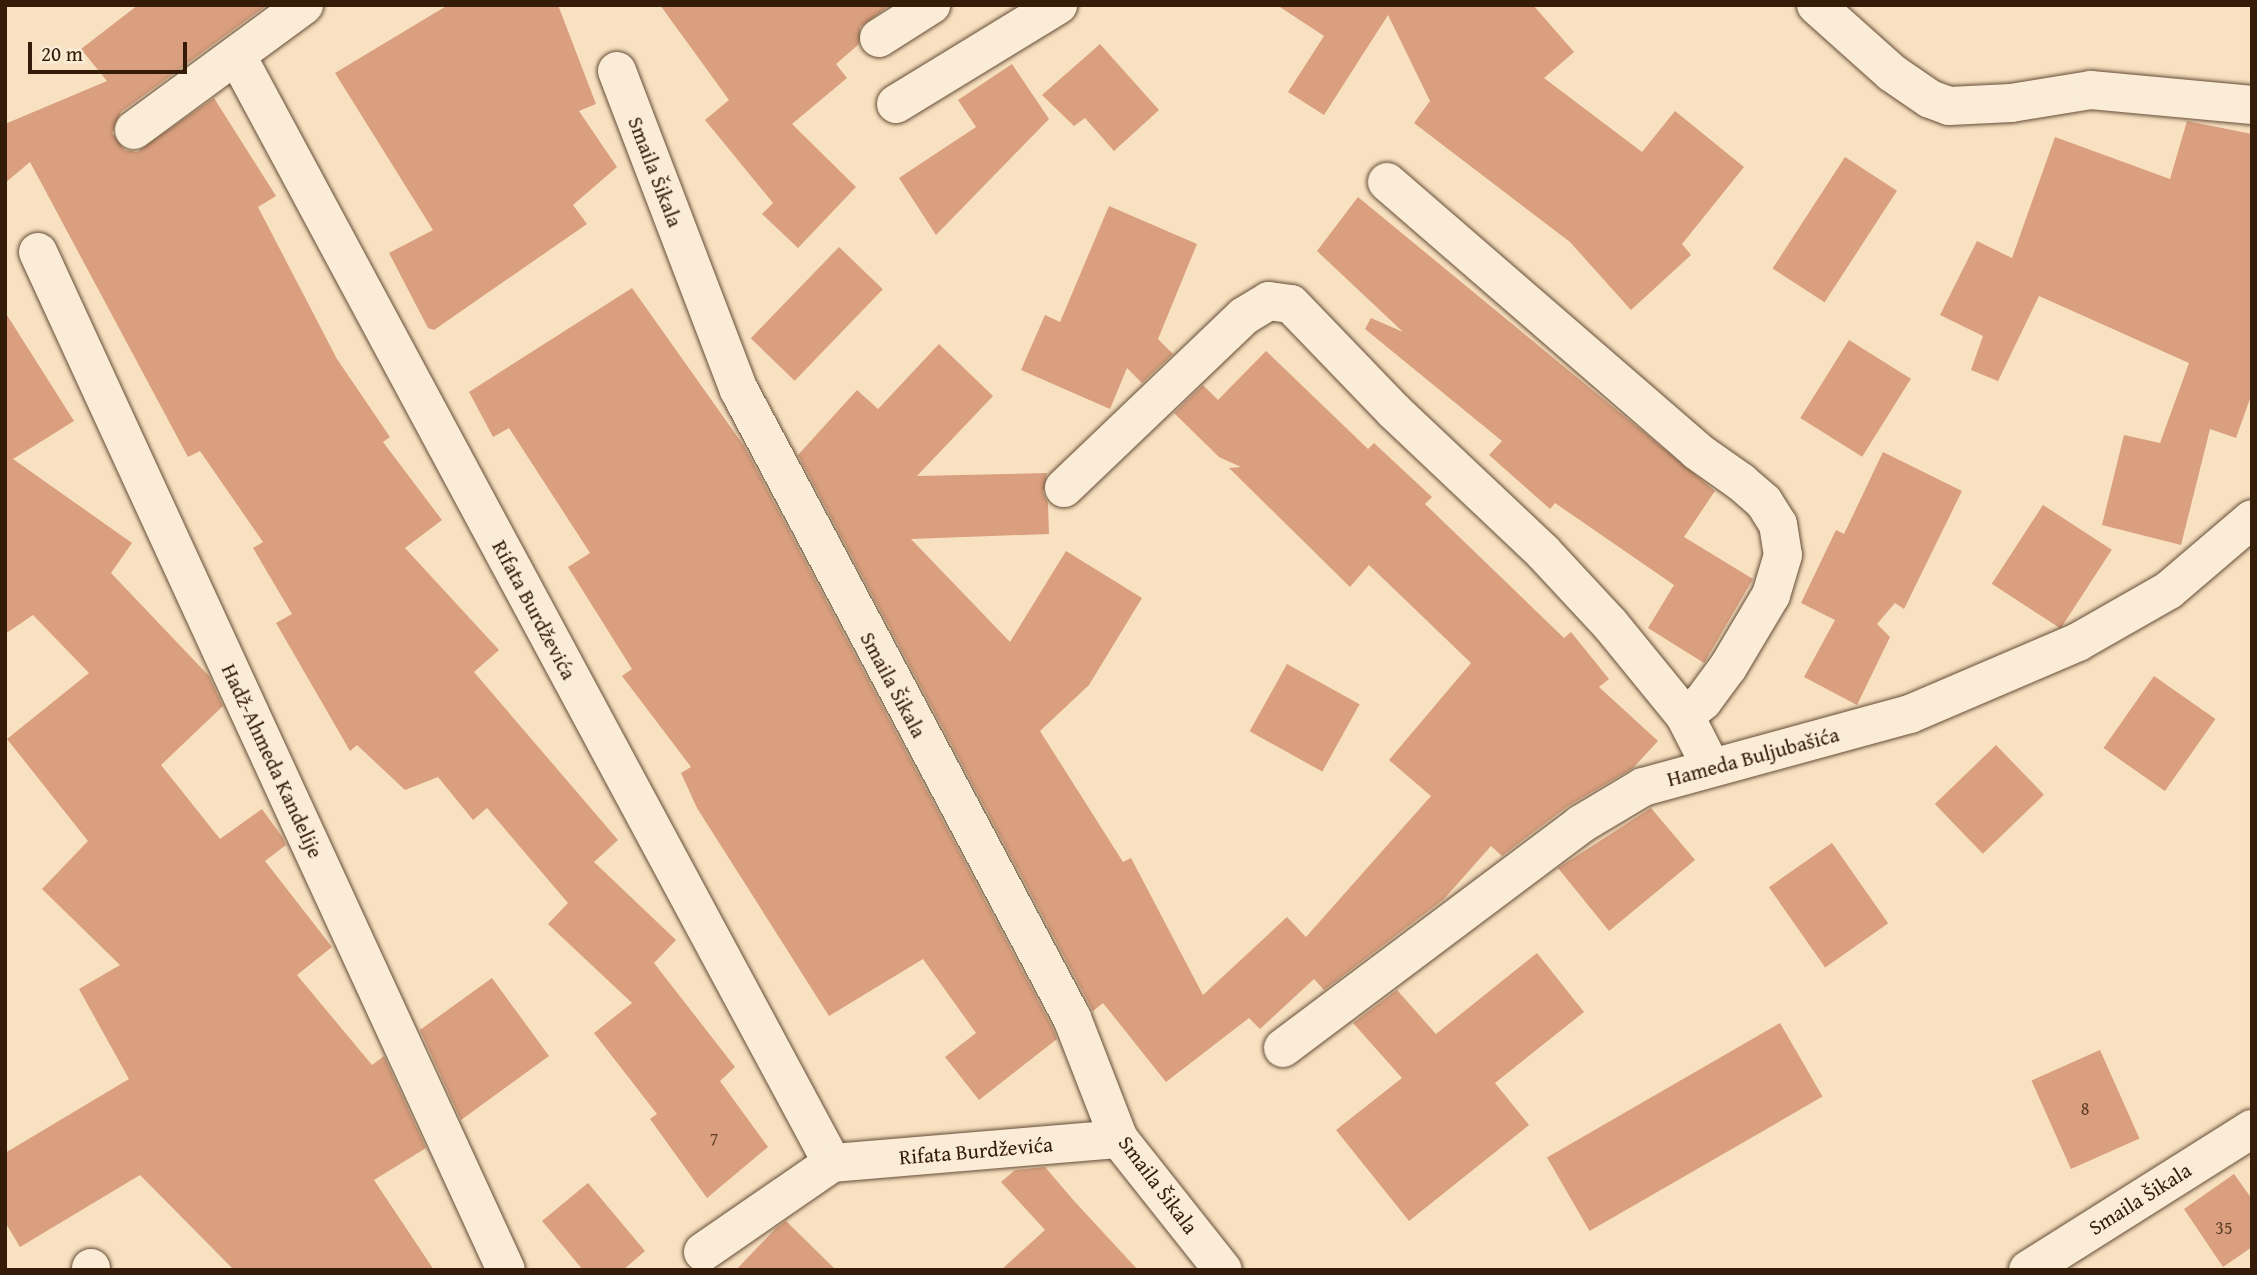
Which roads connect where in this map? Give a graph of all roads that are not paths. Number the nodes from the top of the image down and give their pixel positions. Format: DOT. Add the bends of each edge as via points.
graph roads {
  1 [pos="304,5"];
  2 [pos="931,5"];
  3 [pos="1058,5"];
  4 [pos="1816,5"];
  5 [pos="879,38"];
  6 [pos="237,56"];
  7 [pos="617,71"];
  8 [pos="896,104"];
  9 [pos="2252,105"];
  10 [pos="134,130"];
  11 [pos="1387,182"];
  12 [pos="38,252"];
  13 [pos="1063,488"];
  14 [pos="2252,519"];
  15 [pos="1685,716"];
  16 [pos="1711,767"];
  17 [pos="1283,1048"];
  18 [pos="2252,1129"];
  19 [pos="1119,1139"];
  20 [pos="832,1163"];
  21 [pos="703,1252"];
  22 [pos="506,1270"];
  23 [pos="1223,1270"];
  24 [pos="2028,1270"];
  1 -- 6 [label="street"];
  2 -- 5 [label="street"];
  3 -- 8 [label="street"];
  4 -- 9 [label="street" via="1892,73 1949,106 2011,103 2091,90"];
  6 -- 10 [label="street"];
  6 -- 20 [label="street, Rifata Burdževića"];
  7 -- 19 [label="street, Smaila Šikala" via="738,390 1072,1018"];
  11 -- 15 [label="street" via="1697,451 1764,502 1778,524 1783,555 1771,595 1728,667"];
  12 -- 22 [label="street, Hadž-Ahmeda Kandelije"];
  13 -- 15 [label="street" via="1244,316 1269,301 1291,304 1394,411 1543,552"];
  14 -- 16 [label="street, Hameda Buljubašića" via="2169,590 2078,642 1910,714"];
  15 -- 16 [label="street"];
  16 -- 17 [label="street, Hameda Buljubašića" via="1643,787 1581,824"];
  18 -- 24 [label="street, Smaila Šikala"];
  19 -- 20 [label="street, Rifata Burdževića"];
  19 -- 23 [label="street, Smaila Šikala"];
  20 -- 21 [label="street, Rifata Burdževića"];
}
